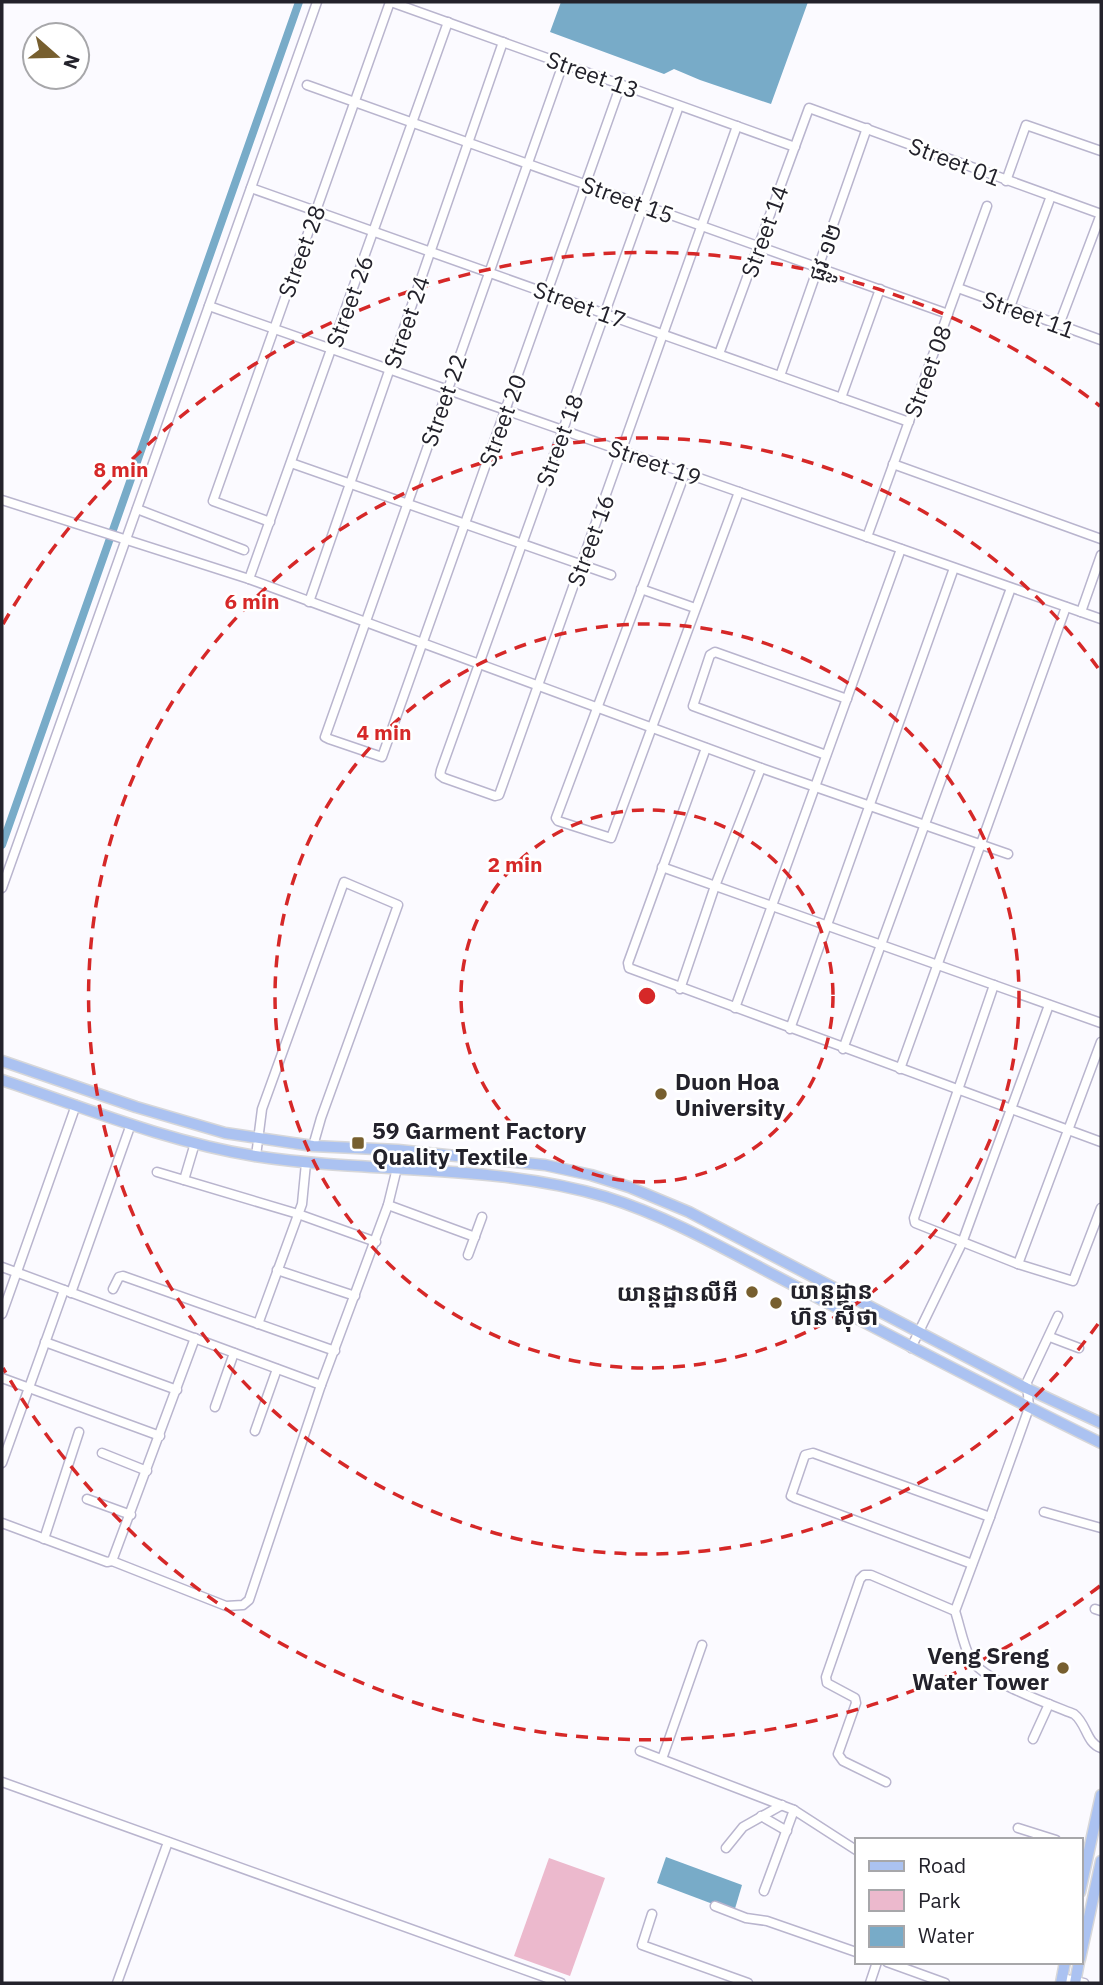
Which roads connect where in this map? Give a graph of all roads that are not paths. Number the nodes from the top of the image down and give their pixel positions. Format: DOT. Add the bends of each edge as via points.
graph roads {
  1 [pos="317,2"];
  2 [pos="390,2"];
  3 [pos="448,22"];
  4 [pos="503,42"];
  5 [pos="563,64"];
  6 [pos="307,85"];
  7 [pos="621,85"];
  8 [pos="354,102"];
  9 [pos="679,106"];
  10 [pos="809,108"];
  11 [pos="413,122"];
  12 [pos="737,126"];
  13 [pos="867,128"];
  14 [pos="469,142"];
  15 [pos="795,147"];
  16 [pos="1101,151"];
  17 [pos="527,163"];
  18 [pos="1006,181"];
  19 [pos="585,184"];
  20 [pos="251,188"];
  21 [pos="1051,197"];
  22 [pos="644,205"];
  23 [pos="987,206"];
  24 [pos="316,210"];
  25 [pos="1101,214"];
  26 [pos="701,226"];
  27 [pos="374,230"];
  28 [pos="758,246"];
  29 [pos="431,251"];
  30 [pos="819,268"];
  31 [pos="488,271"];
  32 [pos="958,288"];
  33 [pos="880,289"];
  34 [pos="547,292"];
  35 [pos="209,306"];
  36 [pos="1010,307"];
  37 [pos="605,313"];
  38 [pos="948,314"];
  39 [pos="1059,325"];
  40 [pos="274,328"];
  41 [pos="663,334"];
  42 [pos="1101,340"];
  43 [pos="331,349"];
  44 [pos="719,354"];
  45 [pos="390,369"];
  46 [pos="780,376"];
  47 [pos="447,390"];
  48 [pos="841,398"];
  49 [pos="505,410"];
  50 [pos="909,422"];
  51 [pos="563,430"];
  52 [pos="622,451"];
  53 [pos="291,463"];
  54 [pos="893,464"];
  55 [pos="685,473"];
  56 [pos="350,484"];
  57 [pos="739,492"];
  58 [pos="2,499"];
  59 [pos="408,504"];
  60 [pos="137,509"];
  61 [pos="270,522"];
  62 [pos="465,524"];
  63 [pos="867,537"];
  64 [pos="125,538"];
  65 [pos="1101,539"];
  66 [pos="522,544"];
  67 [pos="901,549"];
  68 [pos="244,550"];
  69 [pos="1101,555"];
  70 [pos="581,564"];
  71 [pos="954,568"];
  72 [pos="611,575"];
  73 [pos="249,579"];
  74 [pos="1011,588"];
  75 [pos="641,589"];
  76 [pos="309,602"];
  77 [pos="1066,607"];
  78 [pos="695,608"];
  79 [pos="1081,612"];
  80 [pos="1101,619"];
  81 [pos="365,623"];
  82 [pos="422,644"];
  83 [pos="480,663"];
  84 [pos="538,685"];
  85 [pos="847,699"];
  86 [pos="597,708"];
  87 [pos="651,727"];
  88 [pos="706,748"];
  89 [pos="826,755"];
  90 [pos="382,757"];
  91 [pos="761,768"];
  92 [pos="814,786"];
  93 [pos="499,795"];
  94 [pos="870,806"];
  95 [pos="926,825"];
  96 [pos="980,845"];
  97 [pos="1008,854"];
  98 [pos="662,867"];
  99 [pos="715,886"];
  100 [pos="2,888"];
  101 [pos="771,906"];
  102 [pos="826,925"];
  103 [pos="881,945"];
  104 [pos="937,965"];
  105 [pos="995,985"];
  106 [pos="680,989"];
  107 [pos="1049,1005"];
  108 [pos="735,1008"];
  109 [pos="1101,1023"];
  110 [pos="790,1029"];
  111 [pos="1101,1042"];
  112 [pos="843,1049"];
  113 [pos="2,1061"];
  114 [pos="900,1069"];
  115 [pos="2,1080"];
  116 [pos="958,1090"];
  117 [pos="76,1105"];
  118 [pos="1012,1109"];
  119 [pos="131,1124"];
  120 [pos="1067,1129"];
  121 [pos="258,1139"];
  122 [pos="1101,1142"];
  123 [pos="195,1143"];
  124 [pos="313,1146"];
  125 [pos="398,1150"];
  126 [pos="256,1156"];
  127 [pos="306,1163"];
  128 [pos="397,1168"];
  129 [pos="157,1172"];
  130 [pos="592,1175"];
  131 [pos="184,1180"];
  132 [pos="585,1192"];
  133 [pos="668,1203"];
  134 [pos="388,1205"];
  135 [pos="1101,1208"];
  136 [pos="298,1214"];
  137 [pos="482,1217"];
  138 [pos="661,1218"];
  139 [pos="475,1237"];
  140 [pos="376,1242"];
  141 [pos="962,1242"];
  142 [pos="468,1255"];
  143 [pos="1018,1264"];
  144 [pos="2,1267"];
  145 [pos="278,1270"];
  146 [pos="17,1273"];
  147 [pos="113,1289"];
  148 [pos="67,1291"];
  149 [pos="355,1296"];
  150 [pos="2,1314"];
  151 [pos="1058,1316"];
  152 [pos="258,1324"];
  153 [pos="919,1333"];
  154 [pos="1049,1337"];
  155 [pos="195,1338"];
  156 [pos="45,1342"];
  157 [pos="911,1348"];
  158 [pos="1079,1348"];
  159 [pos="335,1351"];
  160 [pos="234,1353"];
  161 [pos="277,1369"];
  162 [pos="2,1378"];
  163 [pos="321,1385"];
  164 [pos="29,1388"];
  165 [pos="1026,1388"];
  166 [pos="177,1390"];
  167 [pos="215,1407"];
  168 [pos="1029,1408"];
  169 [pos="1101,1423"];
  170 [pos="255,1431"];
  171 [pos="79,1432"];
  172 [pos="160,1436"];
  173 [pos="1101,1443"];
  174 [pos="102,1453"];
  175 [pos="2,1463"];
  176 [pos="147,1471"];
  177 [pos="86,1499"];
  178 [pos="1044,1512"];
  179 [pos="131,1515"];
  180 [pos="990,1517"];
  181 [pos="2,1523"];
  182 [pos="1101,1528"];
  183 [pos="44,1539"];
  184 [pos="112,1561"];
  185 [pos="972,1564"];
  186 [pos="955,1611"];
  187 [pos="702,1645"];
  188 [pos="1049,1704"];
  189 [pos="1033,1739"];
  190 [pos="1101,1748"];
  191 [pos="640,1751"];
  192 [pos="662,1759"];
  193 [pos="2,1782"];
  194 [pos="886,1782"];
  195 [pos="1101,1795"];
  196 [pos="782,1805"];
  197 [pos="794,1810"];
  198 [pos="761,1816"];
  199 [pos="1018,1828"];
  200 [pos="787,1831"];
  201 [pos="1050,1838"];
  202 [pos="168,1842"];
  203 [pos="726,1848"];
  204 [pos="855,1849"];
  205 [pos="1085,1849"];
  206 [pos="1101,1861"];
  207 [pos="1082,1875"];
  208 [pos="764,1891"];
  209 [pos="1098,1894"];
  210 [pos="715,1906"];
  211 [pos="652,1914"];
  212 [pos="855,1952"];
  213 [pos="1082,1953"];
  214 [pos="876,1964"];
  215 [pos="893,1964"];
  216 [pos="1080,1964"];
  217 [pos="1061,1981"];
  218 [pos="117,1983"];
  219 [pos="561,1983"];
  220 [pos="748,1983"];
  221 [pos="870,1983"];
  222 [pos="945,1983"];
  223 [pos="1078,1983"];
  1 -- 20 [label="street"];
  2 -- 3 [label="street, Street 13"];
  2 -- 8 [label="street, Street 28"];
  3 -- 4 [label="street, Street 13"];
  3 -- 11 [label="street, Street 26"];
  4 -- 5 [label="street, Street 13"];
  4 -- 14 [label="street, Street 24"];
  5 -- 7 [label="street, Street 13"];
  5 -- 17 [label="street, Street 22"];
  6 -- 8 [label="street, Street 15"];
  7 -- 9 [label="street, Street 13"];
  7 -- 19 [label="street, Street 20"];
  8 -- 11 [label="street, Street 15"];
  8 -- 24 [label="street, Street 28"];
  9 -- 12 [label="street, Street 13"];
  9 -- 22 [label="street, Street 18"];
  10 -- 13 [label="street, Street 01"];
  10 -- 15 [label="street, Street 14"];
  11 -- 14 [label="street, Street 15"];
  11 -- 27 [label="street, Street 26"];
  12 -- 15 [label="street, Street 13"];
  12 -- 26 [label="street, Street 16"];
  13 -- 18 [label="street, Street 01"];
  13 -- 30 [label="street, ផ្លូវ ១២"];
  14 -- 17 [label="street, Street 15"];
  14 -- 29 [label="street, Street 24"];
  15 -- 28 [label="street, Street 14"];
  16 -- 18 [label="street" via="1026,125"];
  17 -- 19 [label="street, Street 15"];
  17 -- 31 [label="street, Street 22"];
  18 -- 21 [label="street, Street 01"];
  19 -- 22 [label="street, Street 15"];
  19 -- 34 [label="street, Street 20"];
  20 -- 24 [label="street, Street 17"];
  20 -- 35 [label="street"];
  21 -- 25 [label="street, Street 01"];
  21 -- 36 [label="street"];
  22 -- 26 [label="street, Street 15"];
  22 -- 37 [label="street, Street 18"];
  23 -- 32 [label="street, Street 08"];
  24 -- 27 [label="street, Street 17"];
  24 -- 40 [label="street, Street 28"];
  25 -- 39 [label="street"];
  26 -- 28 [label="street, Street 15"];
  26 -- 41 [label="street, Street 16"];
  27 -- 29 [label="street, Street 17"];
  27 -- 43 [label="street, Street 26"];
  28 -- 30 [label="street, Street 15"];
  28 -- 44 [label="street, Street 14"];
  29 -- 31 [label="street, Street 17"];
  29 -- 45 [label="street, Street 24"];
  30 -- 33 [label="street, Street 15"];
  30 -- 46 [label="street, ផ្លូវ ១២"];
  31 -- 34 [label="street, Street 17"];
  31 -- 47 [label="street, Street 22"];
  32 -- 36 [label="street, Street 11"];
  32 -- 38 [label="street, Street 08"];
  33 -- 38 [label="street, Street 15"];
  33 -- 48 [label="street"];
  34 -- 37 [label="street, Street 17"];
  34 -- 49 [label="street, Street 20"];
  35 -- 40 [label="street, Street 19"];
  35 -- 60 [label="street"];
  36 -- 39 [label="street, Street 11"];
  37 -- 41 [label="street, Street 17"];
  37 -- 51 [label="street, Street 18"];
  38 -- 50 [label="street, Street 08"];
  39 -- 42 [label="street, Street 11"];
  40 -- 43 [label="street, Street 19"];
  40 -- 61 [label="street, Street 28" via="213,501"];
  41 -- 44 [label="street, Street 17"];
  41 -- 52 [label="street, Street 16"];
  43 -- 45 [label="street, Street 19"];
  43 -- 53 [label="street, Street 26"];
  44 -- 46 [label="street, Street 17"];
  45 -- 47 [label="street, Street 19"];
  45 -- 56 [label="street, Street 24"];
  46 -- 48 [label="street, Street 17"];
  47 -- 49 [label="street, Street 19"];
  47 -- 59 [label="street, Street 22"];
  48 -- 50 [label="street, Street 17"];
  49 -- 51 [label="street, Street 19"];
  49 -- 62 [label="street, Street 20"];
  50 -- 54 [label="street, Street 08"];
  51 -- 52 [label="street, Street 19"];
  51 -- 66 [label="street, Street 18"];
  52 -- 55 [label="street, Street 19"];
  52 -- 70 [label="street, Street 16"];
  53 -- 56 [label="street"];
  53 -- 61 [label="street, Street 26"];
  54 -- 63 [label="street, Street 08"];
  54 -- 65 [label="street"];
  55 -- 57 [label="street, Street 19"];
  55 -- 75 [label="street"];
  56 -- 59 [label="street"];
  56 -- 76 [label="street, Street 24"];
  57 -- 63 [label="street, Street 19"];
  57 -- 78 [label="street"];
  58 -- 64 [label="street"];
  59 -- 62 [label="street"];
  59 -- 81 [label="street, Street 22"];
  60 -- 64 [label="street"];
  60 -- 68 [label="street"];
  61 -- 73 [label="street, Street 26"];
  62 -- 66 [label="street"];
  62 -- 82 [label="street, Street 20"];
  63 -- 67 [label="street, Street 19"];
  64 -- 73 [label="street"];
  64 -- 100 [label="street"];
  66 -- 70 [label="street"];
  66 -- 83 [label="street, Street 18"];
  67 -- 71 [label="street, Street 19"];
  67 -- 85 [label="street"];
  69 -- 79 [label="street"];
  70 -- 72 [label="street"];
  70 -- 84 [label="street, Street 16"];
  71 -- 74 [label="street, Street 19"];
  71 -- 94 [label="street"];
  73 -- 76 [label="street"];
  74 -- 77 [label="street, Street 19"];
  74 -- 95 [label="street"];
  75 -- 78 [label="street"];
  75 -- 86 [label="street"];
  76 -- 81 [label="street"];
  77 -- 79 [label="street, Street 19"];
  77 -- 96 [label="street"];
  78 -- 87 [label="street"];
  79 -- 80 [label="street, Street 19"];
  81 -- 82 [label="street"];
  81 -- 90 [label="street, Street 22" via="325,737"];
  82 -- 83 [label="street"];
  82 -- 90 [label="street, Street 20"];
  83 -- 84 [label="street"];
  83 -- 93 [label="street, Street 18" via="440,775"];
  84 -- 86 [label="street"];
  84 -- 93 [label="street, Street 16"];
  85 -- 89 [label="street"];
  85 -- 89 [label="street" via="715,652 710,655 693,706"];
  86 -- 87 [label="street"];
  86 -- 87 [label="street" via="558,821 610,839"];
  87 -- 88 [label="street"];
  88 -- 91 [label="street"];
  88 -- 98 [label="street"];
  89 -- 92 [label="street"];
  91 -- 92 [label="street"];
  91 -- 99 [label="street"];
  92 -- 94 [label="street"];
  92 -- 101 [label="street"];
  94 -- 95 [label="street"];
  94 -- 102 [label="street"];
  95 -- 96 [label="street"];
  95 -- 103 [label="street"];
  96 -- 97 [label="street"];
  96 -- 104 [label="street"];
  98 -- 99 [label="street"];
  98 -- 106 [label="street" via="628,966"];
  99 -- 101 [label="street"];
  99 -- 106 [label="street"];
  101 -- 102 [label="street"];
  101 -- 108 [label="street"];
  102 -- 103 [label="street"];
  102 -- 110 [label="street"];
  103 -- 104 [label="street"];
  103 -- 112 [label="street"];
  104 -- 105 [label="street"];
  104 -- 114 [label="street"];
  105 -- 107 [label="street"];
  105 -- 116 [label="street"];
  106 -- 108 [label="street"];
  107 -- 109 [label="street"];
  107 -- 118 [label="street"];
  108 -- 110 [label="street"];
  110 -- 112 [label="street"];
  111 -- 120 [label="street"];
  112 -- 114 [label="street"];
  113 -- 121 [label="main road" via="197,1126"];
  114 -- 116 [label="street"];
  115 -- 117 [label="main road"];
  116 -- 118 [label="street"];
  116 -- 141 [label="street" via="914,1217 919,1226"];
  117 -- 119 [label="main road"];
  117 -- 146 [label="street"];
  118 -- 120 [label="street"];
  118 -- 141 [label="street"];
  119 -- 123 [label="main road"];
  119 -- 148 [label="street"];
  120 -- 122 [label="street"];
  120 -- 143 [label="street"];
  121 -- 124 [label="main road"];
  121 -- 124 [label="street" via="262,1109 344,882 398,905"];
  121 -- 126 [label="street"];
  123 -- 126 [label="main road"];
  123 -- 131 [label="street"];
  124 -- 125 [label="main road"];
  125 -- 128 [label="street"];
  125 -- 130 [label="main road" via="545,1165"];
  126 -- 127 [label="main road"];
  127 -- 128 [label="main road"];
  127 -- 136 [label="street"];
  128 -- 132 [label="main road"];
  128 -- 134 [label="street"];
  129 -- 131 [label="street"];
  130 -- 132 [label="main road"];
  130 -- 133 [label="main road"];
  131 -- 136 [label="street"];
  132 -- 138 [label="main road"];
  133 -- 138 [label="main road"];
  133 -- 153 [label="main road"];
  134 -- 139 [label="street"];
  134 -- 140 [label="street"];
  135 -- 143 [label="street" via="1073,1281"];
  136 -- 140 [label="street"];
  136 -- 145 [label="street"];
  137 -- 139 [label="street"];
  138 -- 157 [label="main road"];
  139 -- 142 [label="street"];
  140 -- 149 [label="street"];
  141 -- 143 [label="street"];
  141 -- 153 [label="street"];
  144 -- 146 [label="street"];
  145 -- 149 [label="street"];
  145 -- 152 [label="street"];
  146 -- 148 [label="street"];
  146 -- 150 [label="street"];
  147 -- 152 [label="street" via="123,1276"];
  148 -- 155 [label="street"];
  148 -- 156 [label="street"];
  149 -- 159 [label="street"];
  151 -- 154 [label="street"];
  152 -- 159 [label="street"];
  153 -- 157 [label="street"];
  153 -- 165 [label="main road"];
  154 -- 158 [label="street"];
  154 -- 165 [label="street"];
  155 -- 160 [label="street"];
  155 -- 166 [label="street"];
  156 -- 164 [label="street"];
  156 -- 166 [label="street"];
  157 -- 168 [label="main road"];
  159 -- 163 [label="street"];
  160 -- 161 [label="street"];
  160 -- 167 [label="street"];
  161 -- 163 [label="street"];
  161 -- 170 [label="street"];
  162 -- 164 [label="street"];
  163 -- 184 [label="street" via="249,1600 226,1606"];
  164 -- 172 [label="street"];
  164 -- 175 [label="street"];
  165 -- 168 [label="street"];
  165 -- 169 [label="main road"];
  166 -- 172 [label="street"];
  168 -- 173 [label="main road"];
  168 -- 180 [label="street"];
  171 -- 183 [label="street"];
  172 -- 176 [label="street"];
  174 -- 176 [label="street"];
  176 -- 179 [label="street"];
  177 -- 179 [label="street"];
  178 -- 182 [label="street"];
  179 -- 184 [label="street"];
  180 -- 185 [label="street"];
  180 -- 185 [label="street" via="813,1453 802,1463 791,1496 794,1499"];
  181 -- 183 [label="street"];
  183 -- 184 [label="street"];
  185 -- 186 [label="street"];
  186 -- 188 [label="street" via="976,1665"];
  186 -- 194 [label="street" via="871,1575 860,1579 826,1677 827,1683 855,1698 856,1703 838,1754 843,1761"];
  187 -- 192 [label="street"];
  188 -- 189 [label="street"];
  188 -- 190 [label="street" via="1080,1719 1093,1744"];
  191 -- 192 [label="street"];
  192 -- 196 [label="street"];
  193 -- 202 [label="street"];
  195 -- 205 [label="main road"];
  196 -- 197 [label="street"];
  196 -- 198 [label="street"];
  197 -- 200 [label="street"];
  197 -- 204 [label="street"];
  198 -- 200 [label="street"];
  198 -- 203 [label="street" via="743,1827"];
  199 -- 201 [label="street"];
  200 -- 208 [label="street"];
  202 -- 218 [label="street"];
  202 -- 219 [label="street"];
  205 -- 207 [label="main road"];
  206 -- 209 [label="main road"];
  209 -- 213 [label="main road"];
  210 -- 212 [label="street"];
  211 -- 220 [label="street" via="642,1945"];
  214 -- 221 [label="street"];
  215 -- 222 [label="street"];
  216 -- 223 [label="main road"];
  217 -- 223 [label="street"];
}
